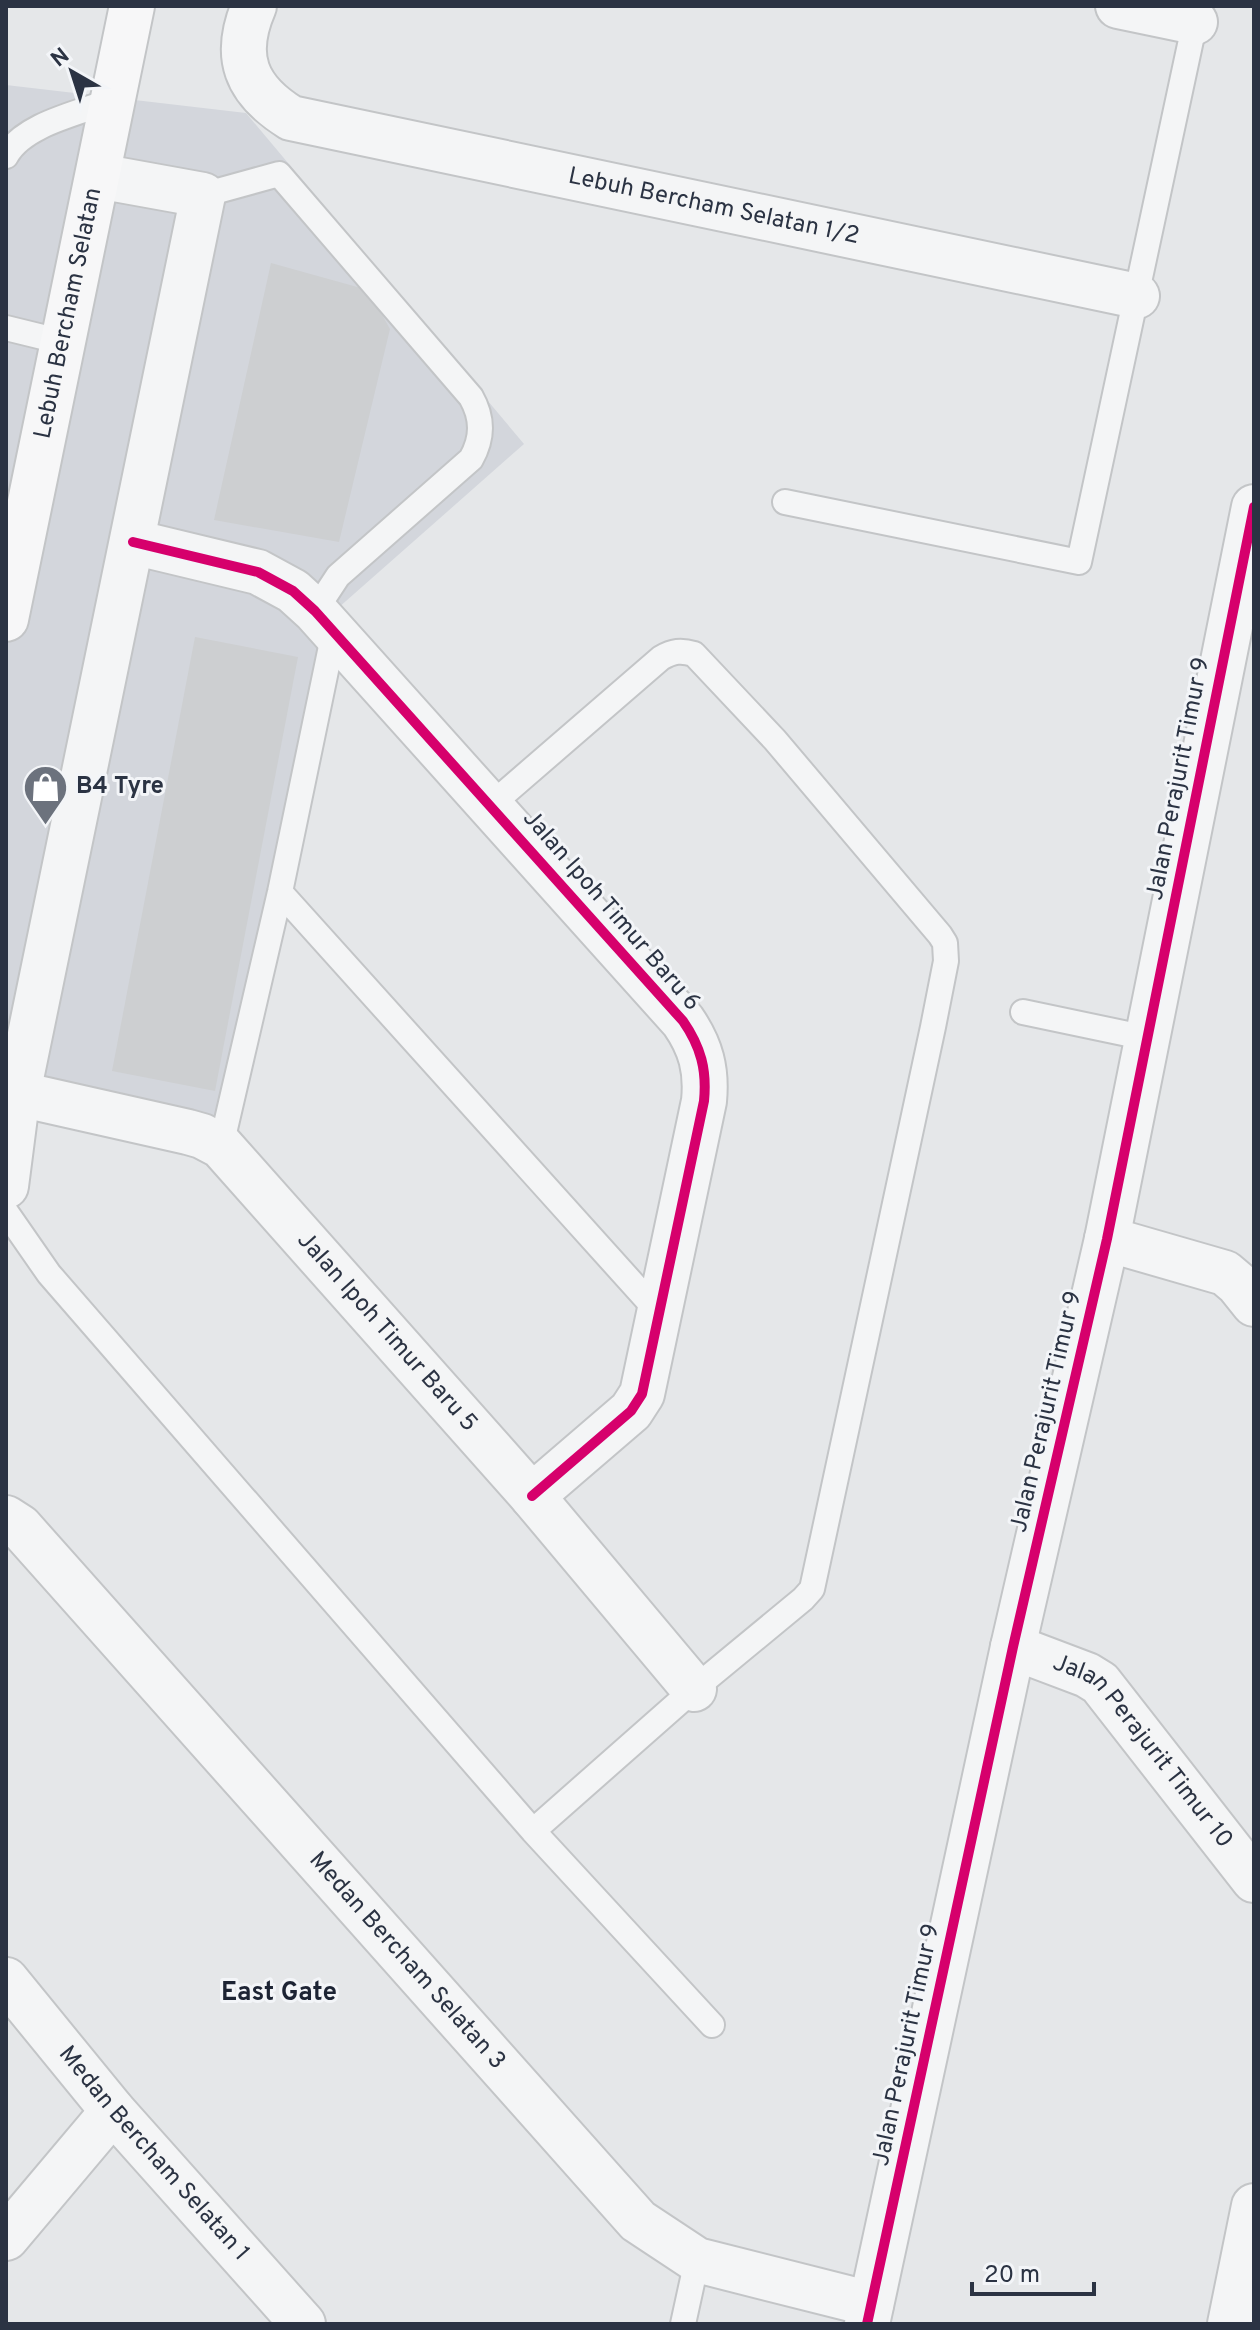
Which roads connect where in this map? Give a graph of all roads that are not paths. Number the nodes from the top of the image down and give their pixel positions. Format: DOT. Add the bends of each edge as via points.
graph roads {
  1 [pos="132,6"];
  2 [pos="254,6"];
  3 [pos="1118,6"];
  4 [pos="1196,14"];
  5 [pos="113,100"];
  6 [pos="6,156"];
  7 [pos="98,176"];
  8 [pos="203,195"];
  9 [pos="1137,296"];
  10 [pos="6,328"];
  11 [pos="63,342"];
  12 [pos="785,502"];
  13 [pos="1252,526"];
  14 [pos="133,542"];
  15 [pos="6,619"];
  16 [pos="325,622"];
  17 [pos="491,805"];
  18 [pos="280,892"];
  19 [pos="1023,1012"];
  20 [pos="1147,1038"];
  21 [pos="12,1092"];
  22 [pos="221,1146"];
  23 [pos="6,1186"];
  24 [pos="6,1212"];
  25 [pos="1107,1239"];
  26 [pos="1254,1304"];
  27 [pos="660,1314"];
  28 [pos="532,1496"];
  29 [pos="6,1518"];
  30 [pos="1013,1647"];
  31 [pos="694,1689"];
  32 [pos="533,1831"];
  33 [pos="1254,1880"];
  34 [pos="6,1980"];
  35 [pos="712,2025"];
  36 [pos="113,2111"];
  37 [pos="1254,2206"];
  38 [pos="6,2238"];
  39 [pos="697,2260"];
  40 [pos="869,2314"];
  41 [pos="303,2324"];
  42 [pos="683,2324"];
  43 [pos="1230,2324"];
  1 -- 5 [label="street, Lebuh Bercham Selatan"];
  2 -- 9 [label="street, Lebuh Bercham Selatan 1/2" via="243,39 245,64 270,105 291,118"];
  3 -- 4 [label="street"];
  4 -- 9 [label="lane"];
  5 -- 6 [label="lane" via="34,130 14,143"];
  5 -- 7 [label="street, Lebuh Bercham Selatan"];
  7 -- 8 [label="street"];
  7 -- 11 [label="street, Lebuh Bercham Selatan"];
  8 -- 14 [label="street"];
  8 -- 16 [label="lane" via="279,174 477,408 481,435 471,459 338,576"];
  9 -- 12 [label="lane" via="1079,562"];
  10 -- 11 [label="lane"];
  11 -- 15 [label="street, Lebuh Bercham Selatan"];
  13 -- 20 [label="street, Jalan Perajurit Timur 9"];
  14 -- 16 [label="street, Jalan Ipoh Timur Baru 6" via="258,572 293,591"];
  14 -- 21 [label="street"];
  16 -- 17 [label="street, Jalan Ipoh Timur Baru 6"];
  16 -- 18 [label="lane"];
  17 -- 27 [label="street, Jalan Ipoh Timur Baru 6" via="683,1021 700,1050 704,1101"];
  17 -- 31 [label="lane" via="661,658 671,652 694,654 775,740 945,943 933,1027 812,1589"];
  18 -- 22 [label="lane"];
  18 -- 27 [label="lane"];
  19 -- 20 [label="lane"];
  20 -- 25 [label="street, Jalan Perajurit Timur 9"];
  21 -- 22 [label="street, Jalan Ipoh Timur Baru 5" via="188,1132"];
  21 -- 23 [label="street"];
  22 -- 28 [label="street, Jalan Ipoh Timur Baru 5"];
  24 -- 32 [label="lane" via="49,1274"];
  25 -- 26 [label="street" via="1225,1273"];
  25 -- 30 [label="street, Jalan Perajurit Timur 9"];
  27 -- 28 [label="street, Jalan Ipoh Timur Baru 6" via="636,1406"];
  28 -- 31 [label="street, Jalan Ipoh Timur Baru 5"];
  29 -- 39 [label="street, Medan Bercham Selatan 3" via="20,1527 638,2221"];
  30 -- 33 [label="street, Jalan Perajurit Timur 10" via="1100,1683"];
  30 -- 40 [label="street, Jalan Perajurit Timur 9"];
  31 -- 32 [label="lane"];
  32 -- 35 [label="lane"];
  34 -- 36 [label="street, Medan Bercham Selatan 1"];
  36 -- 38 [label="street"];
  36 -- 41 [label="street, Medan Bercham Selatan 1"];
  37 -- 43 [label="street"];
  39 -- 40 [label="street, Medan Bercham Selatan 3"];
  39 -- 42 [label="lane"];
}
